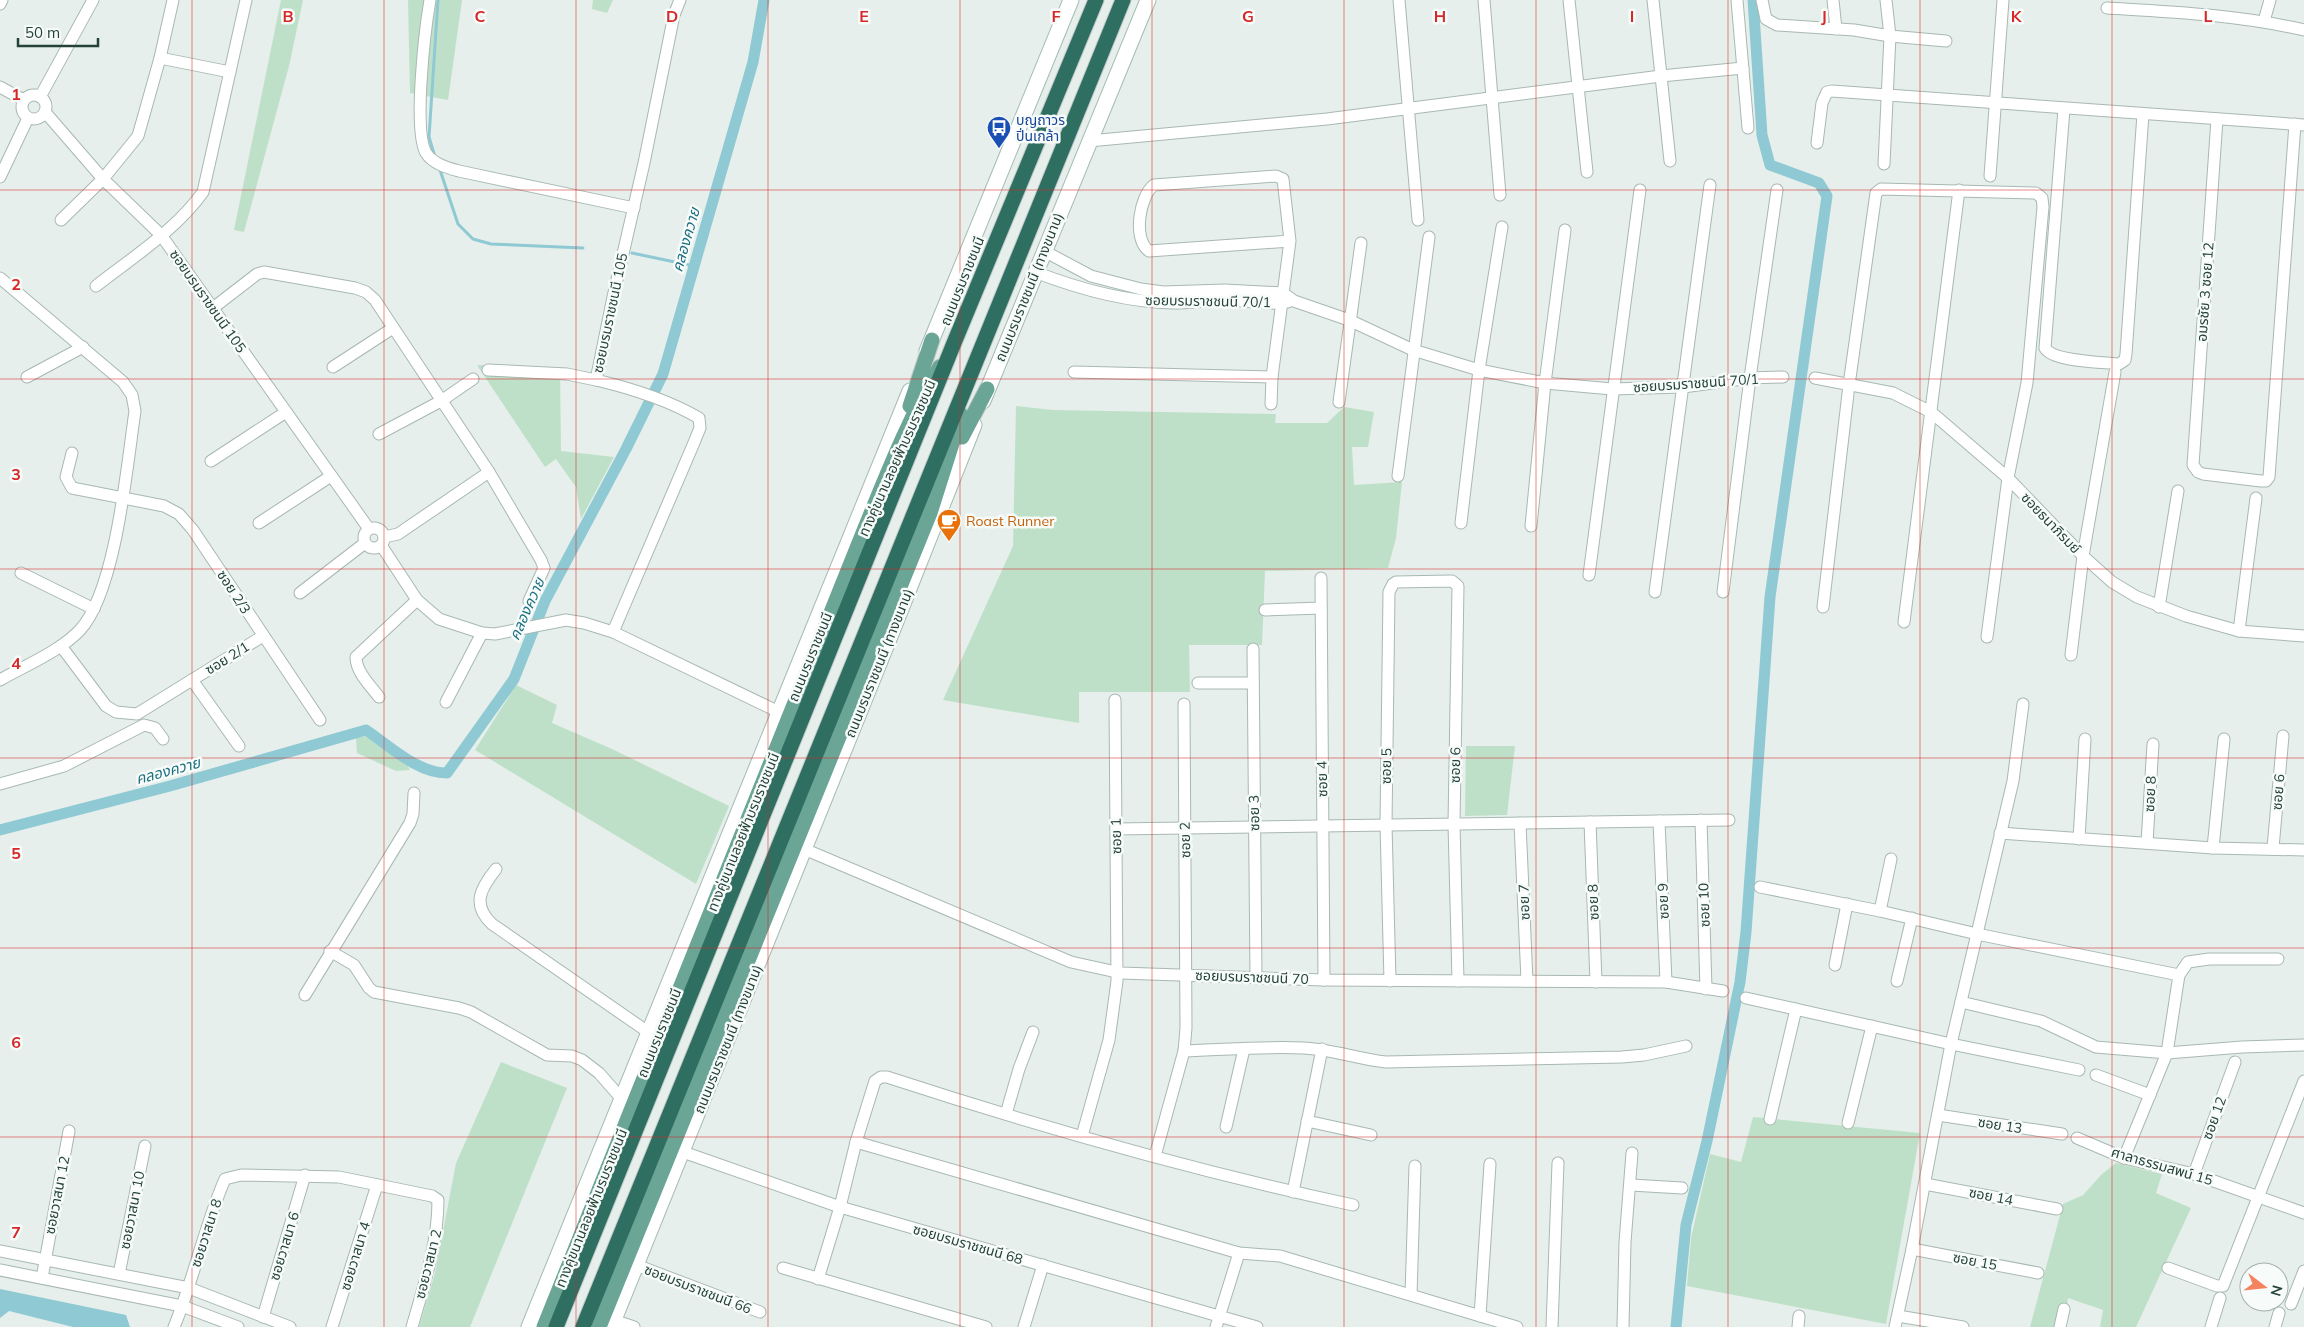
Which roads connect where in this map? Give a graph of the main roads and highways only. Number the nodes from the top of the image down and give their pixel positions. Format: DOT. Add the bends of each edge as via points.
graph roads {
  1 [pos="1071,0"];
  2 [pos="1096,0"];
  3 [pos="1123,0"];
  4 [pos="1148,0"];
  5 [pos="932,340"];
  6 [pos="954,343"];
  7 [pos="976,359"];
  8 [pos="987,389"];
  9 [pos="888,474"];
  10 [pos="930,513"];
  11 [pos="612,1324"];
  12 [pos="529,1327"];
  13 [pos="544,1327"];
  14 [pos="556,1327"];
  15 [pos="583,1327"];
  16 [pos="599,1327"];
  1 -- 5 [label="main road"];
  2 -- 6 [label="highway, ถนนบรมราชชนนี"];
  3 -- 7 [label="highway"];
  4 -- 8 [label="main road, ถนนบรมราชชนนี (ทางขนาน)"];
  5 -- 9 [label="main road"];
  5 -- 12 [label="main road"];
  6 -- 9 [label="main road, ทางคู่ขนานลอยฟ้าบรมราชชนนี" via="929,385"];
  6 -- 14 [label="highway, ถนนบรมราชชนนี"];
  7 -- 10 [label="main road"];
  7 -- 15 [label="highway"];
  8 -- 10 [label="main road" via="968,423"];
  8 -- 11 [label="main road, ถนนบรมราชชนนี (ทางขนาน)" via="932,533"];
  9 -- 13 [label="main road, ทางคู่ขนานลอยฟ้าบรมราชชนนี"];
  10 -- 16 [label="main road"];
}
